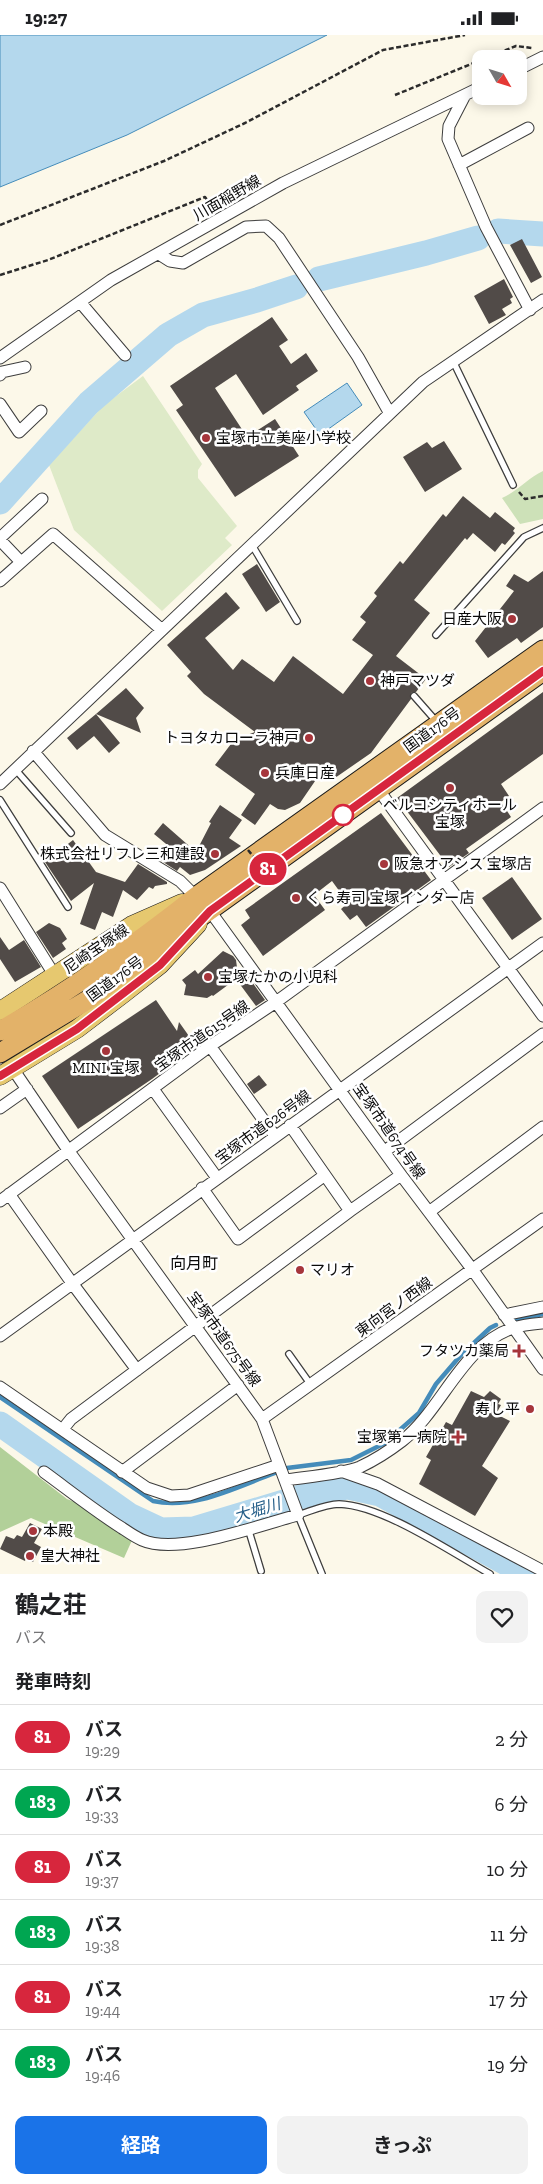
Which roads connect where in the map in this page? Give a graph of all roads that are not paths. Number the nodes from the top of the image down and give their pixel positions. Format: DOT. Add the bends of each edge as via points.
graph roads {
  1 [pos="543,57"];
  2 [pos="528,64"];
  3 [pos="472,92"];
  4 [pos="465,95"];
  5 [pos="528,127"];
  6 [pos="459,165"];
  7 [pos="159,254"];
  8 [pos="80,302"];
  9 [pos="542,304"];
  10 [pos="530,310"];
  11 [pos="125,355"];
  12 [pos="0,358"];
  13 [pos="453,361"];
  14 [pos="25,367"];
  15 [pos="1,372"];
  16 [pos="0,404"];
  17 [pos="42,411"];
  18 [pos="389,412"];
  19 [pos="513,485"];
  20 [pos="42,499"];
  21 [pos="543,528"];
  22 [pos="0,539"];
  23 [pos="252,545"];
  24 [pos="20,561"];
  25 [pos="0,581"];
  26 [pos="297,621"];
  27 [pos="162,630"];
  28 [pos="436,635"];
  29 [pos="543,650"];
  30 [pos="543,671"];
  31 [pos="414,697"];
  32 [pos="439,725"];
  33 [pos="33,751"];
  34 [pos="15,769"];
  35 [pos="0,784"];
  36 [pos="378,789"];
  37 [pos="0,800"];
  38 [pos="543,808"];
  39 [pos="71,833"];
  40 [pos="446,880"];
  41 [pos="0,888"];
  42 [pos="197,896"];
  43 [pos="68,907"];
  44 [pos="210,911"];
  45 [pos="543,943"];
  46 [pos="508,967"];
  47 [pos="56,976"];
  48 [pos="276,1002"];
  49 [pos="0,1011"];
  50 [pos="543,1016"];
  51 [pos="0,1031"];
  52 [pos="543,1034"];
  53 [pos="210,1046"];
  54 [pos="0,1053"];
  55 [pos="6,1072"];
  56 [pos="27,1089"];
  57 [pos="153,1089"];
  58 [pos="341,1089"];
  59 [pos="0,1108"];
  60 [pos="290,1125"];
  61 [pos="543,1127"];
  62 [pos="275,1136"];
  63 [pos="68,1150"];
  64 [pos="384,1151"];
  65 [pos="325,1175"];
  66 [pos="402,1175"];
  67 [pos="217,1178"];
  68 [pos="202,1188"];
  69 [pos="5,1197"];
  70 [pos="350,1211"];
  71 [pos="429,1212"];
  72 [pos="543,1219"];
  73 [pos="133,1238"];
  74 [pos="472,1269"];
  75 [pos="72,1283"];
  76 [pos="543,1307"];
  77 [pos="504,1315"];
  78 [pos="543,1323"];
  79 [pos="196,1326"];
  80 [pos="512,1328"];
  81 [pos="0,1336"];
  82 [pos="290,1354"];
  83 [pos="137,1369"];
  84 [pos="543,1369"];
  85 [pos="238,1385"];
  86 [pos="311,1385"];
  87 [pos="0,1387"];
  88 [pos="262,1419"];
  89 [pos="63,1429"];
  90 [pos="279,1465"];
  91 [pos="341,1470"];
  92 [pos="44,1472"];
  93 [pos="122,1472"];
  94 [pos="286,1484"];
  95 [pos="296,1511"];
  96 [pos="248,1528"];
  97 [pos="261,1571"];
  98 [pos="543,1571"];
  99 [pos="322,1574"];
  100 [pos="490,1574"];
  1 -- 2 [label="street"];
  3 -- 4 [label="street, 川面稲野線"];
  4 -- 6 [label="street" via="449,126 448,139"];
  4 -- 7 [label="street, 川面稲野線" via="283,183"];
  5 -- 6 [label="street"];
  6 -- 10 [label="street" via="486,227"];
  7 -- 8 [label="street, 川面稲野線" via="111,280"];
  7 -- 18 [label="street" via="170,261 183,263 246,227 266,226 284,245 358,357"];
  8 -- 11 [label="street"];
  8 -- 12 [label="street, 川面稲野線"];
  9 -- 10 [label="street"];
  10 -- 13 [label="street"];
  13 -- 18 [label="street"];
  13 -- 19 [label="lane"];
  14 -- 15 [label="street"];
  16 -- 17 [label="street" via="20,432"];
  18 -- 23 [label="street"];
  20 -- 22 [label="street"];
  21 -- 28 [label="lane" via="524,537"];
  22 -- 24 [label="street"];
  23 -- 26 [label="lane"];
  23 -- 27 [label="street"];
  24 -- 25 [label="street"];
  24 -- 27 [label="street" via="53,533"];
  27 -- 33 [label="street"];
  29 -- 32 [label="highway, 国道176号"];
  30 -- 36 [label="highway, 国道176号"];
  31 -- 32 [label="lane"];
  32 -- 42 [label="highway, 国道176号"];
  33 -- 34 [label="street"];
  33 -- 42 [label="street, 宝塚市道674号線" via="105,835 180,881"];
  34 -- 35 [label="street"];
  34 -- 39 [label="lane"];
  36 -- 40 [label="street"];
  36 -- 44 [label="highway, 国道176号"];
  37 -- 43 [label="lane"];
  38 -- 40 [label="street, 宝塚市道615号線"];
  40 -- 46 [label="street"];
  40 -- 48 [label="street, 宝塚市道615号線"];
  41 -- 47 [label="street"];
  42 -- 44 [label="street, 宝塚市道674号線"];
  42 -- 47 [label="main road, 尼崎宝塚線" via="132,925"];
  42 -- 51 [label="highway, 国道176号" via="79,983"];
  44 -- 48 [label="street, 宝塚市道674号線"];
  44 -- 54 [label="highway, 国道176号" via="89,999"];
  44 -- 55 [label="main road" via="160,965 77,1029"];
  45 -- 46 [label="street, 宝塚市道626号線"];
  46 -- 50 [label="street"];
  46 -- 58 [label="street, 宝塚市道626号線"];
  47 -- 49 [label="main road, 尼崎宝塚線"];
  48 -- 53 [label="street, 宝塚市道615号線"];
  48 -- 58 [label="street, 宝塚市道674号線"];
  52 -- 64 [label="street"];
  53 -- 57 [label="street, 宝塚市道615号線"];
  53 -- 62 [label="street"];
  55 -- 56 [label="street, 宝塚市道675号線"];
  56 -- 59 [label="street"];
  56 -- 63 [label="street, 宝塚市道675号線"];
  57 -- 63 [label="street, 宝塚市道615号線"];
  57 -- 67 [label="street"];
  58 -- 60 [label="street, 宝塚市道626号線"];
  58 -- 64 [label="street, 宝塚市道674号線"];
  60 -- 62 [label="street, 宝塚市道626号線"];
  60 -- 65 [label="street"];
  61 -- 71 [label="street"];
  62 -- 67 [label="street, 宝塚市道626号線"];
  63 -- 69 [label="street, 宝塚市道615号線"];
  63 -- 73 [label="street, 宝塚市道675号線"];
  64 -- 66 [label="street, 宝塚市道674号線"];
  65 -- 68 [label="street" via="238,1239"];
  65 -- 70 [label="street"];
  66 -- 70 [label="street"];
  66 -- 71 [label="street, 宝塚市道674号線"];
  67 -- 68 [label="street, 宝塚市道626号線"];
  68 -- 73 [label="street, 宝塚市道626号線"];
  69 -- 75 [label="street"];
  70 -- 79 [label="street"];
  71 -- 74 [label="street, 宝塚市道674号線"];
  72 -- 74 [label="street, 東向宮ノ西線"];
  73 -- 75 [label="street, 宝塚市道626号線"];
  73 -- 79 [label="street, 宝塚市道675号線"];
  74 -- 77 [label="street, 宝塚市道674号線"];
  74 -- 86 [label="street, 東向宮ノ西線"];
  75 -- 81 [label="street, 宝塚市道626号線"];
  75 -- 83 [label="street"];
  76 -- 77 [label="street"];
  77 -- 80 [label="street, 宝塚市道674号線"];
  78 -- 80 [label="street"];
  79 -- 83 [label="street"];
  79 -- 85 [label="street, 宝塚市道675号線"];
  80 -- 84 [label="street, 宝塚市道674号線"];
  80 -- 91 [label="street" via="490,1341 469,1361 425,1419 403,1440 379,1457 358,1467"];
  82 -- 86 [label="lane"];
  83 -- 89 [label="street" via="71,1419"];
  85 -- 88 [label="street, 宝塚市道675号線"];
  85 -- 93 [label="street"];
  86 -- 88 [label="street, 東向宮ノ西線"];
  87 -- 89 [label="street"];
  88 -- 90 [label="street, 宝塚市道675号線"];
  89 -- 93 [label="street"];
  90 -- 93 [label="street" via="189,1495 172,1496 147,1488"];
  90 -- 94 [label="street, 宝塚市道675号線"];
  91 -- 94 [label="street"];
  91 -- 98 [label="street" via="378,1484"];
  92 -- 96 [label="street" via="142,1540 162,1545 187,1544"];
  94 -- 95 [label="street, 宝塚市道675号線"];
  95 -- 96 [label="street"];
  95 -- 99 [label="lane, 宝塚市道675号線"];
  95 -- 100 [label="lane" via="337,1504 364,1507"];
  96 -- 97 [label="lane"];
}
